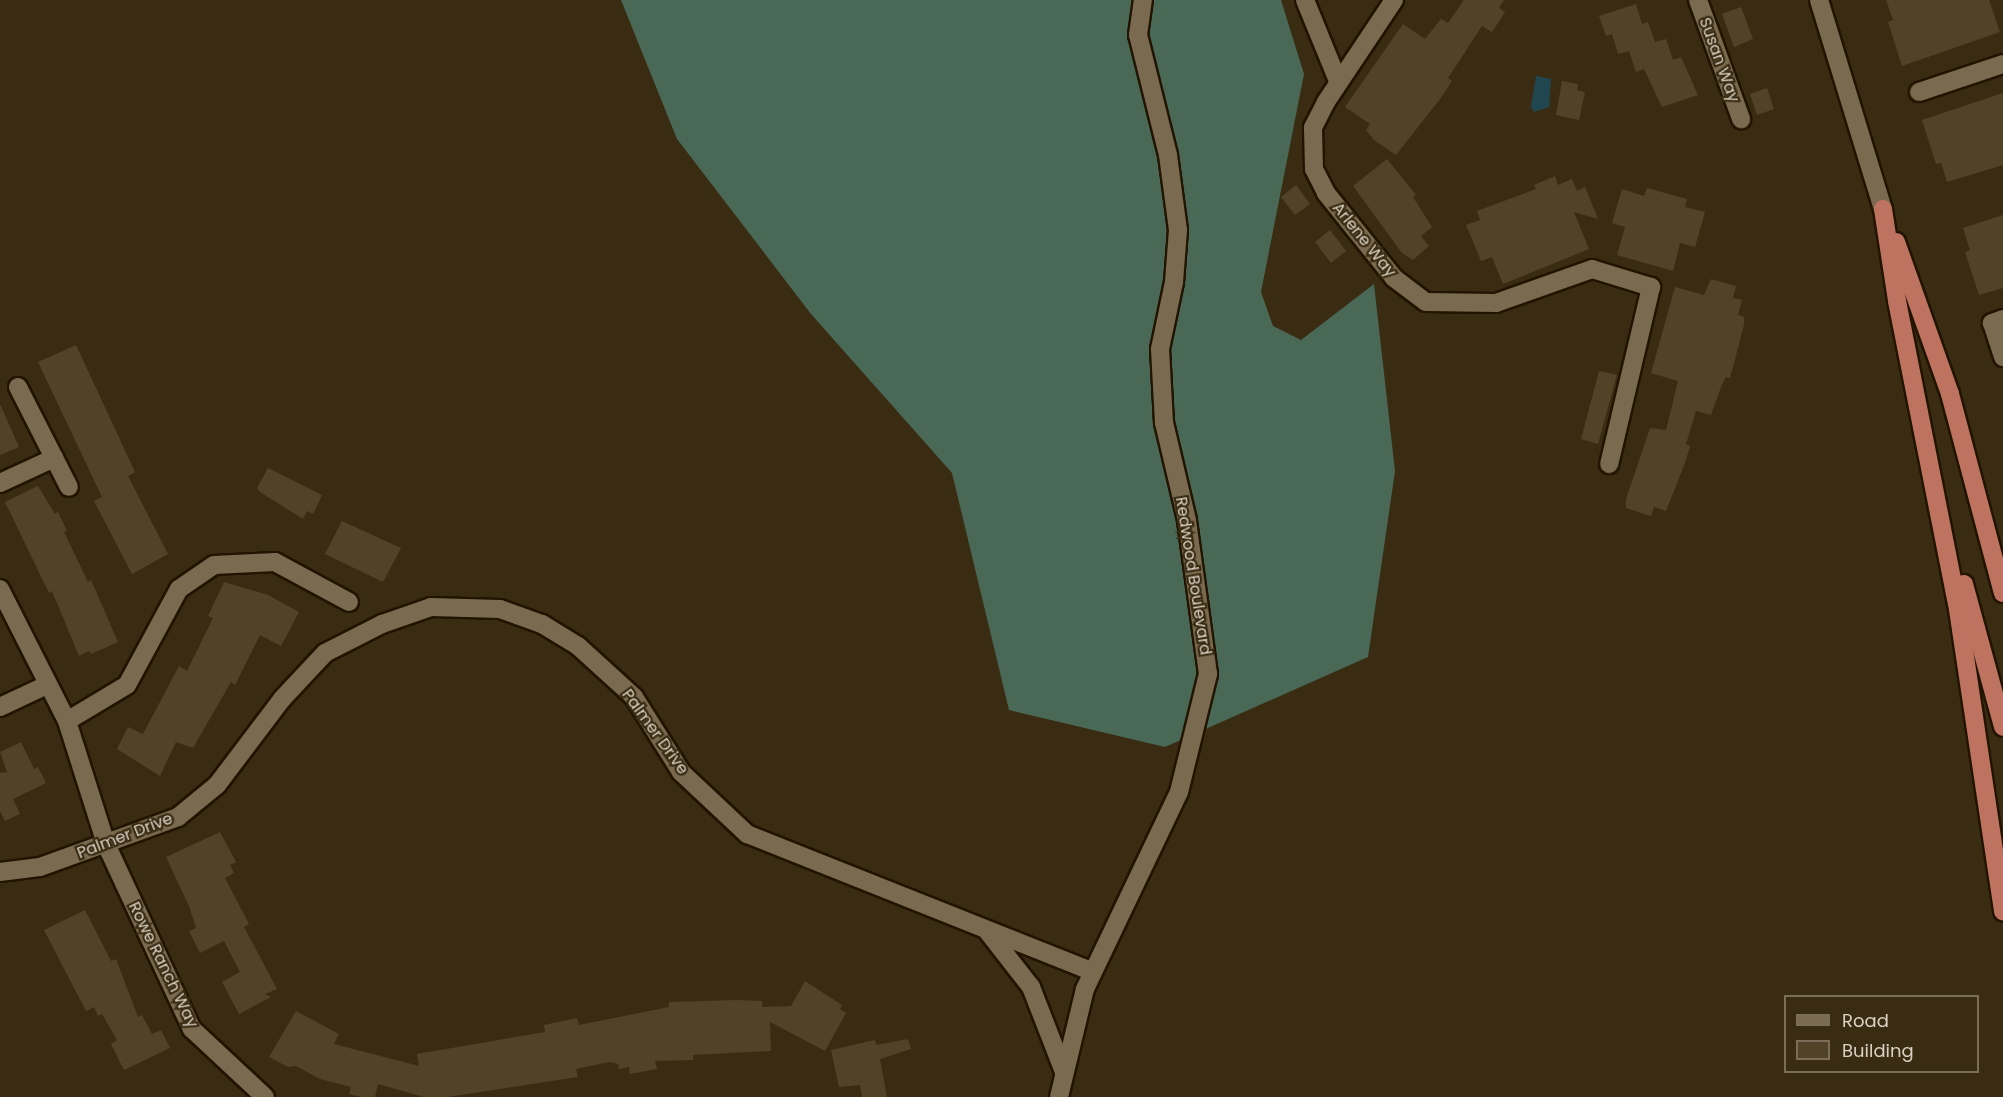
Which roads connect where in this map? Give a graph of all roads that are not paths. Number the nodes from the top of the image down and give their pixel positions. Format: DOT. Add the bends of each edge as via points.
graph roads {
  1 [pos="1143,0"];
  2 [pos="1305,0"];
  3 [pos="1395,0"];
  4 [pos="1698,0"];
  5 [pos="1819,0"];
  6 [pos="2003,64"];
  7 [pos="1338,81"];
  8 [pos="1919,92"];
  9 [pos="1741,119"];
  10 [pos="1883,209"];
  11 [pos="2003,319"];
  12 [pos="2003,357"];
  13 [pos="18,387"];
  14 [pos="1922,423"];
  15 [pos="54,458"];
  16 [pos="1609,464"];
  17 [pos="0,483"];
  18 [pos="69,487"];
  19 [pos="1988,526"];
  20 [pos="2003,565"];
  21 [pos="0,589"];
  22 [pos="2003,593"];
  23 [pos="349,602"];
  24 [pos="47,685"];
  25 [pos="0,707"];
  26 [pos="67,721"];
  27 [pos="2003,728"];
  28 [pos="106,844"];
  29 [pos="0,872"];
  30 [pos="2003,912"];
  31 [pos="985,929"];
  32 [pos="1091,971"];
  33 [pos="1064,1072"];
  34 [pos="265,1097"];
  35 [pos="1059,1097"];
  1 -- 32 [label="street, Redwood Boulevard" via="1138,34 1168,155 1178,230 1174,282 1160,349 1164,423 1187,520 1208,674 1179,792"];
  2 -- 7 [label="street"];
  3 -- 7 [label="street, Arlene Way"];
  4 -- 9 [label="street, Susan Way"];
  5 -- 10 [label="street"];
  6 -- 8 [label="street"];
  7 -- 16 [label="street, Arlene Way" via="1313,128 1314,169 1326,193 1394,278 1426,302 1497,303 1592,269 1651,287"];
  10 -- 14 [label="highway"];
  10 -- 19 [label="highway" via="1938,357"];
  11 -- 12 [label="street" via="1992,323"];
  13 -- 15 [label="street"];
  14 -- 27 [label="highway"];
  14 -- 30 [label="highway" via="1961,630"];
  15 -- 17 [label="street"];
  15 -- 18 [label="street"];
  19 -- 20 [label="highway"];
  19 -- 22 [label="highway"];
  21 -- 24 [label="street, Rowe Ranch Way"];
  23 -- 26 [label="street" via="275,562 214,565 179,589 127,686"];
  24 -- 25 [label="street"];
  24 -- 26 [label="street, Rowe Ranch Way"];
  26 -- 28 [label="street, Rowe Ranch Way"];
  28 -- 29 [label="street, Palmer Drive" via="40,867"];
  28 -- 31 [label="street, Palmer Drive" via="178,817 217,785 282,699 325,653 382,624 430,607 500,609 542,624 578,646 634,697 681,772 747,834"];
  28 -- 34 [label="street, Rowe Ranch Way" via="192,1029"];
  31 -- 32 [label="street, Palmer Drive"];
  31 -- 33 [label="street" via="1031,987"];
  32 -- 33 [label="street, Redwood Boulevard"];
  33 -- 35 [label="street, Redwood Boulevard"];
}
